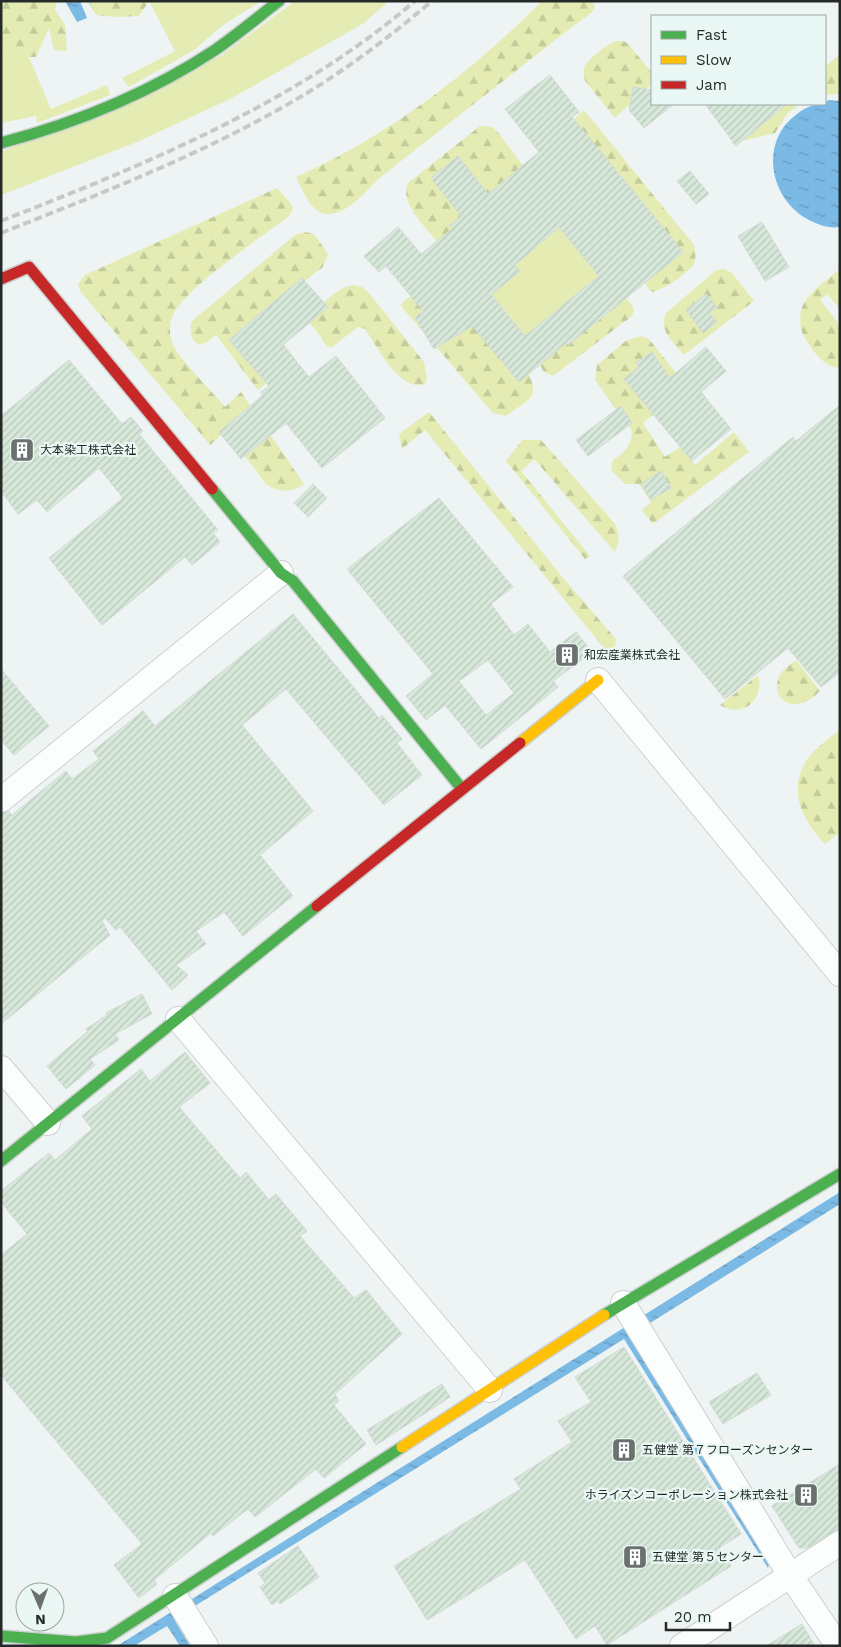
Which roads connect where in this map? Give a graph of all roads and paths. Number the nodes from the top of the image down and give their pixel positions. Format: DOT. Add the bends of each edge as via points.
graph roads {
  1 [pos="279,1"];
  2 [pos="1,143"];
  3 [pos="1,279"];
  4 [pos="281,572"];
  5 [pos="598,680"];
  6 [pos="462,789"];
  7 [pos="1,800"];
  8 [pos="840,974"];
  9 [pos="178,1018"];
  10 [pos="1,1068"];
  11 [pos="48,1123"];
  12 [pos="1,1160"];
  13 [pos="840,1174"];
  14 [pos="626,1307"];
  15 [pos="490,1390"];
  16 [pos="840,1543"];
  17 [pos="790,1575"];
  18 [pos="180,1605"];
  19 [pos="1,1636"];
  20 [pos="206,1646"];
  21 [pos="682,1646"];
  22 [pos="838,1646"];
  1 -- 2 [label="street" via="206,56 140,92 54,128"];
  3 -- 4 [label="street" via="29,267"];
  4 -- 6 [label="street" via="293,581"];
  4 -- 7 [label="street"];
  5 -- 6 [label="street"];
  5 -- 8 [label="street"];
  6 -- 9 [label="street"];
  9 -- 11 [label="street"];
  9 -- 15 [label="street"];
  10 -- 11 [label="street"];
  11 -- 12 [label="street"];
  13 -- 14 [label="street"];
  14 -- 15 [label="street"];
  14 -- 17 [label="street"];
  15 -- 18 [label="street"];
  16 -- 17 [label="street"];
  17 -- 21 [label="street"];
  17 -- 22 [label="street"];
  18 -- 19 [label="street" via="107,1638 76,1642"];
  18 -- 20 [label="street"];
}
